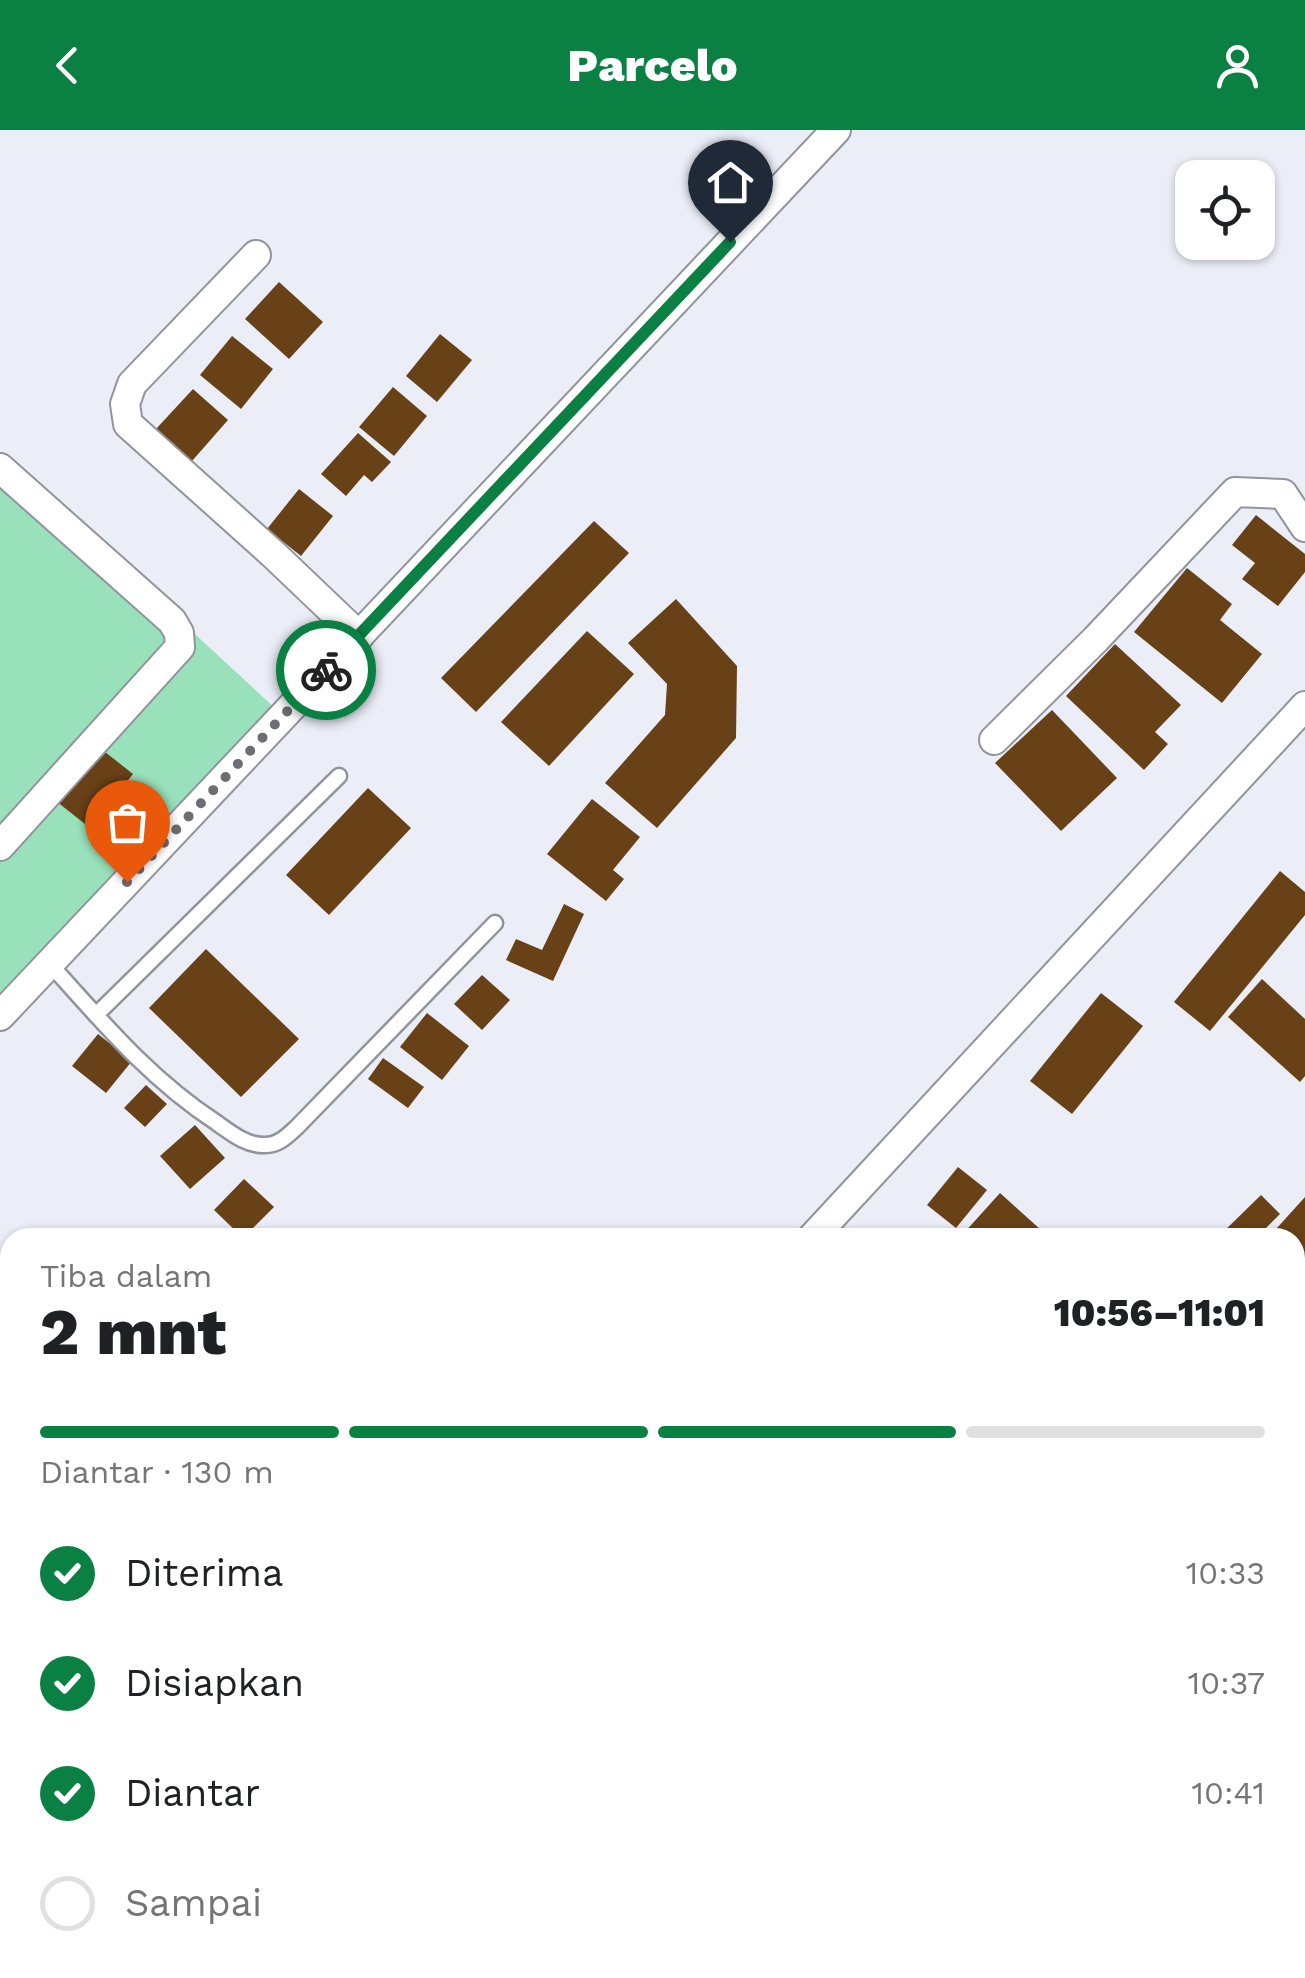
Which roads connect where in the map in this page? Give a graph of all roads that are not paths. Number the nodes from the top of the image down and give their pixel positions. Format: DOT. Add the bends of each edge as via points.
graph roads {
  1 [pos="836,130"];
  2 [pos="256,255"];
  3 [pos="0,468"];
  4 [pos="1305,527"];
  5 [pos="358,636"];
  6 [pos="1305,706"];
  7 [pos="994,740"];
  8 [pos="339,776"];
  9 [pos="0,846"];
  10 [pos="495,922"];
  11 [pos="50,964"];
  12 [pos="96,1014"];
  13 [pos="0,1016"];
  14 [pos="821,1228"];
  1 -- 5 [label="street"];
  2 -- 5 [label="street" via="132,384 128,424"];
  3 -- 9 [label="street" via="172,621 180,647"];
  4 -- 7 [label="street" via="1283,494 1235,492"];
  5 -- 11 [label="street"];
  6 -- 14 [label="street"];
  8 -- 12 [label="lane"];
  10 -- 12 [label="lane" via="297,1127 269,1146 239,1138 178,1098"];
  11 -- 12 [label="lane"];
  11 -- 13 [label="street"];
}
